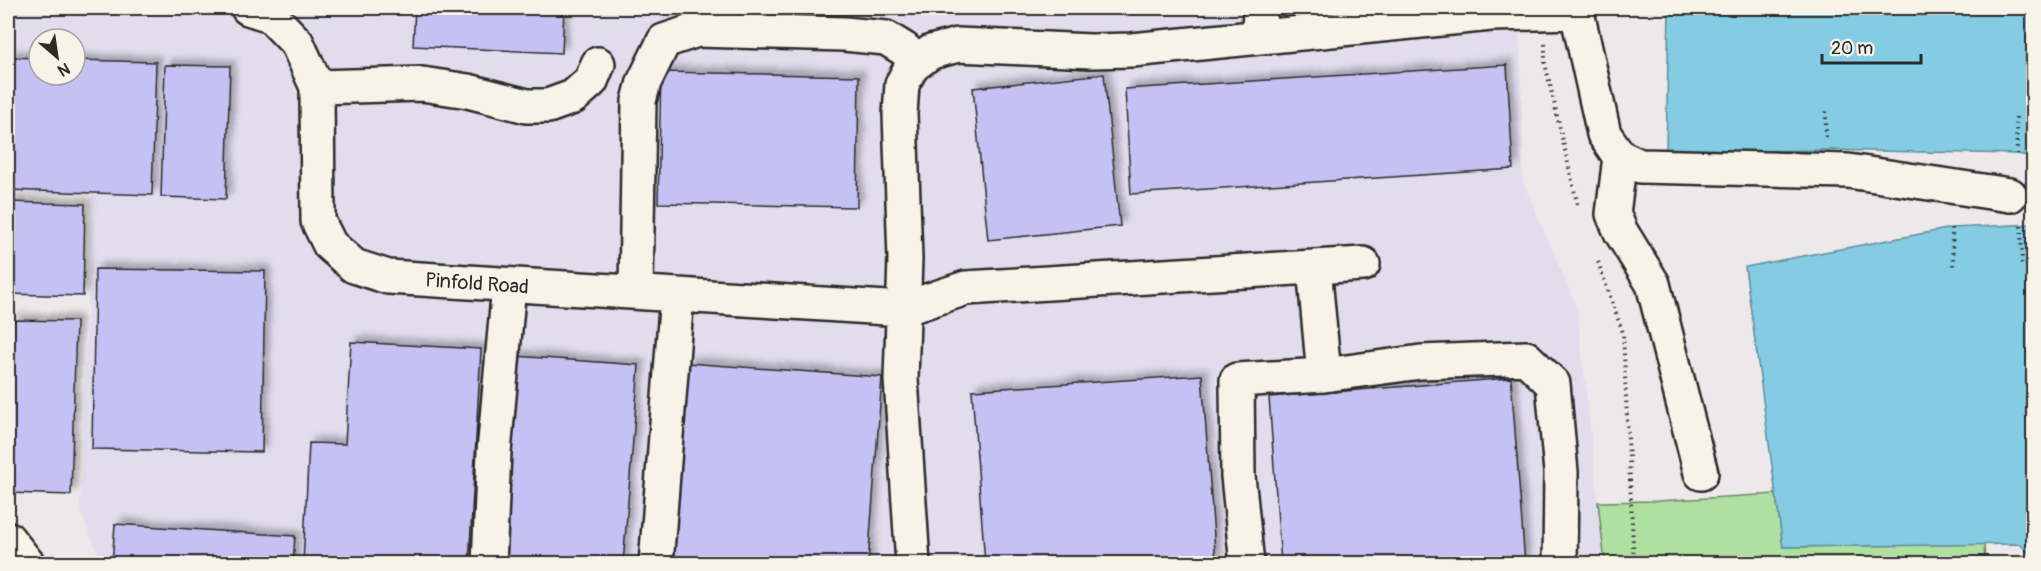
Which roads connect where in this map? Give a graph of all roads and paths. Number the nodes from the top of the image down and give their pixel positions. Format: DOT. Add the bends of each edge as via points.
graph roads {
  1 [pos="257,9"];
  2 [pos="1576,10"];
  3 [pos="1491,11"];
  4 [pos="1543,13"];
  5 [pos="1260,22"];
  6 [pos="917,62"];
  7 [pos="598,64"];
  8 [pos="316,87"];
  9 [pos="1826,111"];
  10 [pos="2016,117"];
  11 [pos="1826,140"];
  12 [pos="2018,154"];
  13 [pos="1620,157"];
  14 [pos="2016,210"];
  15 [pos="1581,213"];
  16 [pos="1952,228"];
  17 [pos="1596,257"];
  18 [pos="1363,264"];
  19 [pos="2022,265"];
  20 [pos="1314,267"];
  21 [pos="1953,270"];
  22 [pos="509,285"];
  23 [pos="636,292"];
  24 [pos="676,295"];
  25 [pos="903,309"];
  26 [pos="1324,375"];
  27 [pos="1701,473"];
  28 [pos="8,538"];
  29 [pos="28,564"];
  30 [pos="489,564"];
  31 [pos="656,564"];
  32 [pos="913,564"];
  33 [pos="1247,564"];
  34 [pos="1560,564"];
  35 [pos="1634,564"];
  1 -- 8 [label="street, Pinfold Road" via="270,15 297,43"];
  2 -- 4 [label="street"];
  2 -- 13 [label="street" via="1605,134"];
  3 -- 4 [label="street"];
  3 -- 5 [label="street"];
  4 -- 15 [label="path" via="1545,63"];
  5 -- 6 [label="street" via="1122,50 958,45 931,52"];
  6 -- 23 [label="street" via="886,38 844,34 697,30 663,41 639,101"];
  6 -- 25 [label="street" via="902,84 900,114"];
  7 -- 8 [label="street" via="591,81 573,97 548,106 527,106 422,84"];
  8 -- 22 [label="street, Pinfold Road" via="318,221 330,245 354,266 388,277"];
  9 -- 11 [label="path"];
  10 -- 12 [label="path"];
  13 -- 14 [label="street" via="1640,166 1848,171"];
  13 -- 27 [label="street" via="1613,214 1653,284"];
  14 -- 19 [label="path"];
  16 -- 21 [label="path"];
  17 -- 35 [label="path" via="1623,333"];
  18 -- 20 [label="street, Pinfold Road"];
  20 -- 25 [label="street, Pinfold Road" via="966,288"];
  20 -- 26 [label="street"];
  22 -- 23 [label="street, Pinfold Road"];
  22 -- 30 [label="street" via="494,452"];
  23 -- 24 [label="street, Pinfold Road"];
  24 -- 25 [label="street, Pinfold Road"];
  24 -- 31 [label="street"];
  25 -- 32 [label="street" via="901,379"];
  26 -- 33 [label="street" via="1237,380 1238,476"];
  26 -- 34 [label="street" via="1421,362 1526,358 1553,384 1561,472"];
  28 -- 29 [label="street"];
}
